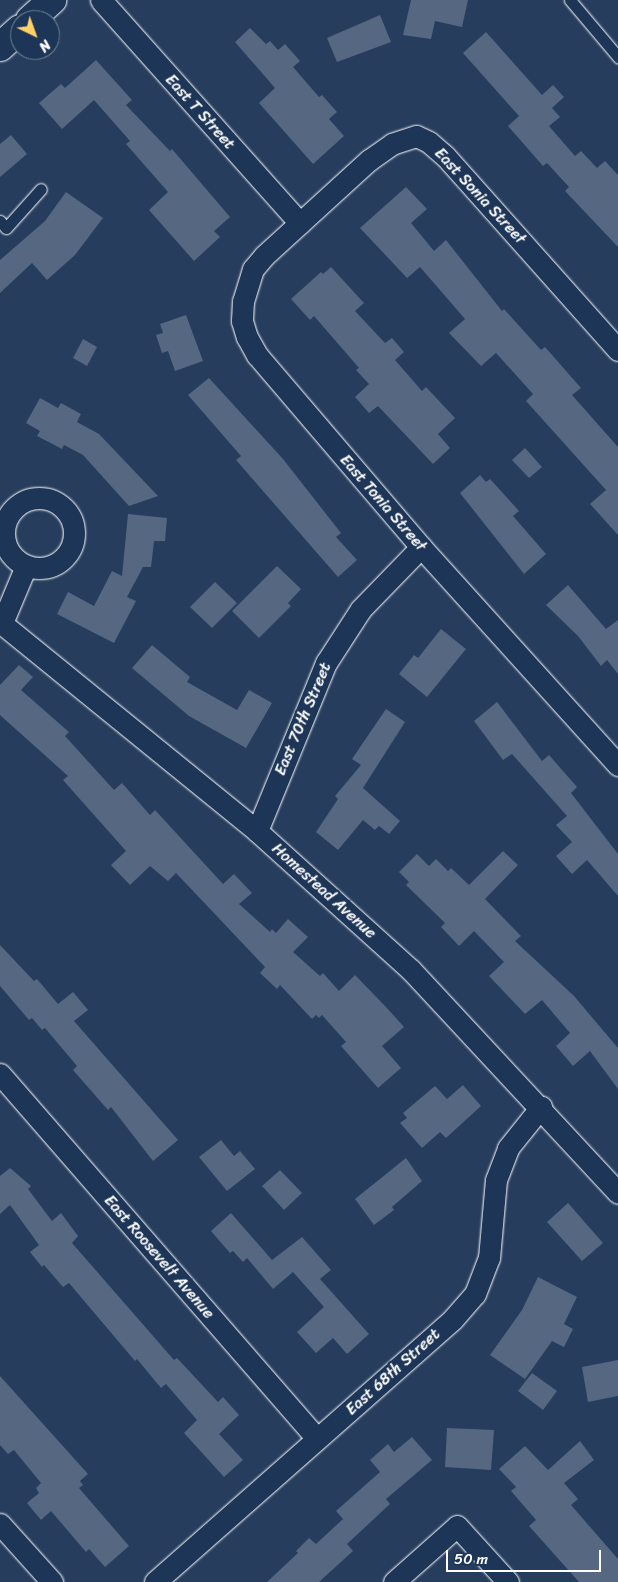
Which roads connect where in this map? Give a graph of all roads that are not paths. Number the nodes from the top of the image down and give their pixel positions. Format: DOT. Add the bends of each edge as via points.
graph roads {
  1 [pos="52,0"];
  2 [pos="101,0"];
  3 [pos="570,0"];
  4 [pos="41,10"];
  5 [pos="10,38"];
  6 [pos="0,47"];
  7 [pos="618,57"];
  8 [pos="41,189"];
  9 [pos="0,221"];
  10 [pos="300,223"];
  11 [pos="618,350"];
  12 [pos="421,547"];
  13 [pos="26,566"];
  14 [pos="1,622"];
  15 [pos="618,765"];
  16 [pos="257,831"];
  17 [pos="0,1074"];
  18 [pos="541,1107"];
  19 [pos="618,1193"];
  20 [pos="317,1439"];
  21 [pos="0,1524"];
  22 [pos="52,1582"];
  23 [pos="155,1582"];
  24 [pos="394,1582"];
  25 [pos="508,1582"];
  1 -- 4 [label="main road"];
  2 -- 10 [label="street, East T Street"];
  3 -- 7 [label="lane"];
  5 -- 6 [label="main road"];
  8 -- 9 [label="lane" via="6,228"];
  10 -- 11 [label="street, East Sonia Street" via="368,160 392,144 416,136 445,156"];
  10 -- 12 [label="street, East Tonia Street" via="253,269 243,301 242,322 246,338 257,356"];
  12 -- 15 [label="street, East Tonia Street"];
  12 -- 16 [label="street, East 70th Street" via="361,609 326,663"];
  13 -- 14 [label="street"];
  14 -- 16 [label="street, Homestead Avenue"];
  16 -- 18 [label="street, Homestead Avenue" via="411,970"];
  17 -- 20 [label="street, East Roosevelt Avenue"];
  18 -- 19 [label="street, Homestead Avenue"];
  18 -- 20 [label="street, East 68th Street" via="505,1156 496,1180 489,1258 475,1294 453,1319"];
  20 -- 23 [label="street, East 68th Street"];
  21 -- 22 [label="street"];
  24 -- 25 [label="street" via="457,1526"];
}
